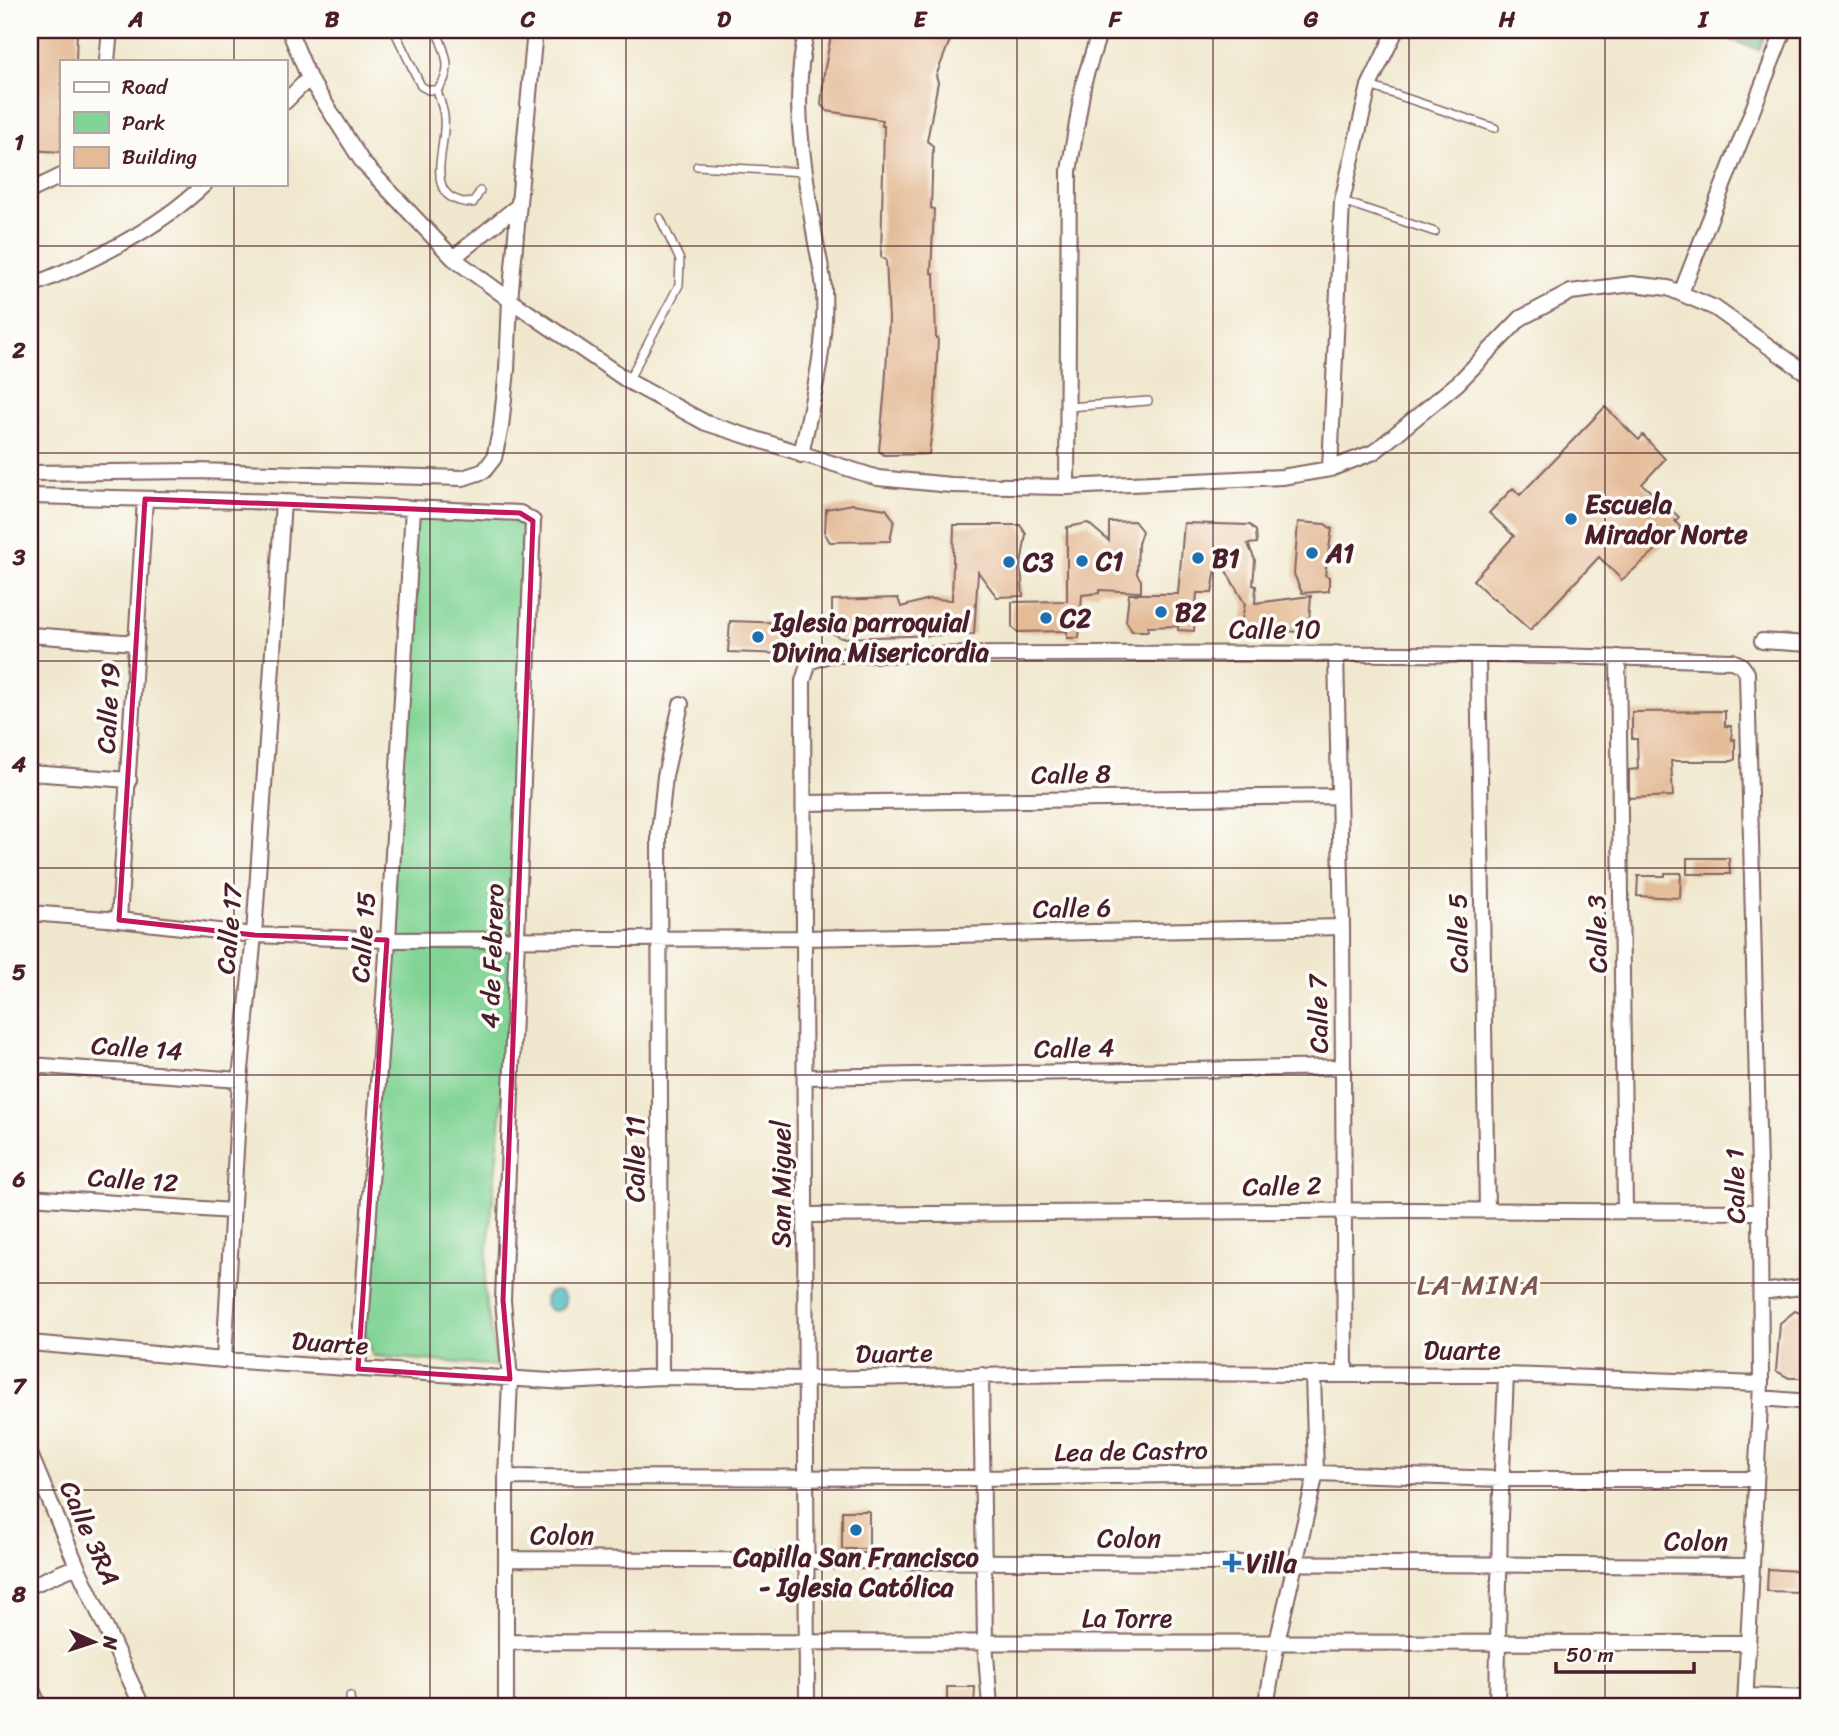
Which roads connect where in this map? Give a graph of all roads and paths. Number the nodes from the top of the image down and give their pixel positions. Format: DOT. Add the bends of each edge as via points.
graph roads {
  1 [pos="110,30"];
  2 [pos="289,30"];
  3 [pos="394,30"];
  4 [pos="436,30"];
  5 [pos="535,30"];
  6 [pos="807,30"];
  7 [pos="1100,30"];
  8 [pos="1396,30"];
  9 [pos="1784,30"];
  10 [pos="107,60"];
  11 [pos="309,78"];
  12 [pos="1369,86"];
  13 [pos="437,90"];
  14 [pos="287,100"];
  15 [pos="1495,128"];
  16 [pos="697,166"];
  17 [pos="804,172"];
  18 [pos="60,176"];
  19 [pos="203,186"];
  20 [pos="30,191"];
  21 [pos="480,191"];
  22 [pos="1342,201"];
  23 [pos="519,205"];
  24 [pos="660,218"];
  25 [pos="1434,232"];
  26 [pos="453,258"];
  27 [pos="30,286"];
  28 [pos="1681,293"];
  29 [pos="510,300"];
  30 [pos="1809,375"];
  31 [pos="628,381"];
  32 [pos="1148,401"];
  33 [pos="1068,407"];
  34 [pos="801,455"];
  35 [pos="1330,469"];
  36 [pos="30,473"];
  37 [pos="1068,487"];
  38 [pos="30,496"];
  39 [pos="145,499"];
  40 [pos="283,502"];
  41 [pos="413,508"];
  42 [pos="30,635"];
  43 [pos="1762,642"];
  44 [pos="136,643"];
  45 [pos="1809,644"];
  46 [pos="1336,653"];
  47 [pos="1478,655"];
  48 [pos="1618,657"];
  49 [pos="809,662"];
  50 [pos="1741,665"];
  51 [pos="681,704"];
  52 [pos="30,773"];
  53 [pos="129,780"];
  54 [pos="1338,796"];
  55 [pos="804,803"];
  56 [pos="30,913"];
  57 [pos="119,920"];
  58 [pos="1342,927"];
  59 [pos="254,935"];
  60 [pos="804,938"];
  61 [pos="388,940"];
  62 [pos="659,940"];
  63 [pos="517,941"];
  64 [pos="30,1065"];
  65 [pos="1343,1067"];
  66 [pos="806,1077"];
  67 [pos="240,1080"];
  68 [pos="30,1197"];
  69 [pos="1345,1210"];
  70 [pos="1487,1210"];
  71 [pos="1625,1210"];
  72 [pos="232,1211"];
  73 [pos="1760,1212"];
  74 [pos="805,1215"];
  75 [pos="1809,1286"];
  76 [pos="1761,1292"];
  77 [pos="30,1343"];
  78 [pos="225,1360"];
  79 [pos="358,1369"];
  80 [pos="1313,1374"];
  81 [pos="1345,1374"];
  82 [pos="981,1375"];
  83 [pos="1506,1375"];
  84 [pos="661,1377"];
  85 [pos="510,1379"];
  86 [pos="806,1379"];
  87 [pos="1761,1391"];
  88 [pos="1809,1402"];
  89 [pos="30,1454"];
  90 [pos="1316,1473"];
  91 [pos="506,1477"];
  92 [pos="807,1477"];
  93 [pos="982,1478"];
  94 [pos="1502,1479"];
  95 [pos="1755,1479"];
  96 [pos="506,1559"];
  97 [pos="807,1561"];
  98 [pos="984,1562"];
  99 [pos="1297,1564"];
  100 [pos="1500,1564"];
  101 [pos="77,1566"];
  102 [pos="1752,1566"];
  103 [pos="30,1586"];
  104 [pos="506,1642"];
  105 [pos="808,1642"];
  106 [pos="985,1642"];
  107 [pos="1277,1643"];
  108 [pos="1498,1643"];
  109 [pos="1748,1643"];
  110 [pos="351,1696"];
  111 [pos="1809,1698"];
  112 [pos="1746,1701"];
  113 [pos="142,1706"];
  114 [pos="351,1706"];
  115 [pos="506,1706"];
  116 [pos="807,1706"];
  117 [pos="990,1706"];
  118 [pos="1266,1706"];
  119 [pos="1497,1706"];
  1 -- 10 [label="street"];
  2 -- 11 [label="street"];
  3 -- 13 [label="lane" via="421,86"];
  4 -- 13 [label="lane" via="447,67 445,81"];
  5 -- 23 [label="street"];
  6 -- 17 [label="street" via="797,114"];
  7 -- 33 [label="street" via="1084,81 1069,171"];
  8 -- 12 [label="street"];
  9 -- 28 [label="street"];
  11 -- 14 [label="street"];
  11 -- 26 [label="street" via="363,163"];
  12 -- 15 [label="lane"];
  12 -- 22 [label="street"];
  13 -- 21 [label="lane" via="444,117 439,173 443,191 457,203 473,203"];
  16 -- 17 [label="lane"];
  17 -- 34 [label="street" via="824,289 824,337"];
  18 -- 20 [label="street"];
  19 -- 27 [label="street" via="181,207 102,256"];
  22 -- 25 [label="lane"];
  22 -- 35 [label="street"];
  23 -- 26 [label="street"];
  23 -- 29 [label="street"];
  24 -- 31 [label="lane" via="680,260 679,285"];
  26 -- 29 [label="street"];
  28 -- 30 [label="street" via="1715,308"];
  28 -- 35 [label="street" via="1632,284 1571,292 1521,318 1458,383 1374,452"];
  29 -- 31 [label="street"];
  29 -- 36 [label="street" via="501,427 495,458 484,471 463,478 194,471"];
  31 -- 34 [label="street" via="706,423"];
  32 -- 33 [label="lane"];
  33 -- 37 [label="street"];
  34 -- 37 [label="street" via="878,478 951,485"];
  35 -- 37 [label="street" via="1282,477"];
  38 -- 39 [label="street"];
  39 -- 40 [label="street"];
  39 -- 44 [label="street, Calle 19"];
  40 -- 41 [label="street"];
  40 -- 59 [label="street, Calle 17"];
  41 -- 61 [label="street, Calle 15"];
  41 -- 63 [label="street, 4 de Febrero" via="520,513 533,521"];
  42 -- 44 [label="street"];
  43 -- 45 [label="street"];
  44 -- 53 [label="street, Calle 19"];
  46 -- 47 [label="street, Calle 10"];
  46 -- 49 [label="street, Calle 10" via="829,655"];
  46 -- 54 [label="street, Calle 7"];
  47 -- 48 [label="street, Calle 10"];
  47 -- 70 [label="street, Calle 5"];
  48 -- 50 [label="street, Calle 10"];
  48 -- 71 [label="street, Calle 3"];
  49 -- 55 [label="street, San Miguel" via="803,681"];
  50 -- 73 [label="street, Calle 1" via="1746,673"];
  51 -- 62 [label="street, Calle 11" via="665,776 659,833"];
  52 -- 53 [label="street"];
  53 -- 57 [label="street, Calle 19"];
  54 -- 55 [label="street, Calle 8"];
  54 -- 58 [label="street, Calle 7"];
  55 -- 60 [label="street, San Miguel"];
  56 -- 57 [label="street, Calle 6"];
  57 -- 59 [label="street, Calle 6"];
  58 -- 60 [label="street, Calle 6"];
  58 -- 65 [label="street, Calle 7"];
  59 -- 61 [label="street, Calle 6"];
  59 -- 67 [label="street, Calle 17"];
  60 -- 62 [label="street, Calle 6"];
  60 -- 66 [label="street, San Miguel"];
  61 -- 63 [label="street, Calle 6"];
  61 -- 79 [label="street, Calle 15"];
  62 -- 63 [label="street, Calle 6"];
  62 -- 84 [label="street, Calle 11"];
  63 -- 85 [label="street, 4 de Febrero" via="503,1300"];
  64 -- 67 [label="street, Calle 14"];
  65 -- 66 [label="street, Calle 4"];
  65 -- 69 [label="street, Calle 7"];
  66 -- 74 [label="street, San Miguel"];
  67 -- 72 [label="street, Calle 17"];
  68 -- 72 [label="street, Calle 12"];
  69 -- 70 [label="street, Calle 2"];
  69 -- 74 [label="street, Calle 2"];
  69 -- 81 [label="street, Calle 7"];
  70 -- 71 [label="street, Calle 2"];
  71 -- 73 [label="street, Calle 2"];
  72 -- 78 [label="street, Calle 17"];
  73 -- 76 [label="street, Calle 1"];
  74 -- 86 [label="street, San Miguel"];
  75 -- 76 [label="street"];
  76 -- 87 [label="street, Calle 1"];
  77 -- 78 [label="street, Duarte"];
  78 -- 79 [label="street, Duarte"];
  79 -- 85 [label="street, Duarte"];
  80 -- 81 [label="street, Duarte"];
  80 -- 82 [label="street, Duarte"];
  80 -- 90 [label="street"];
  81 -- 83 [label="street, Duarte"];
  82 -- 86 [label="street, Duarte"];
  82 -- 93 [label="street"];
  83 -- 87 [label="street, Duarte"];
  83 -- 94 [label="street"];
  84 -- 85 [label="street, Duarte" via="566,1382"];
  84 -- 86 [label="street, Duarte"];
  85 -- 91 [label="street, 4 de Febrero"];
  86 -- 92 [label="street, San Miguel"];
  87 -- 88 [label="street, Duarte"];
  87 -- 95 [label="street, Calle 1"];
  89 -- 101 [label="street, Calle 3RA"];
  90 -- 93 [label="street, Lea de Castro"];
  90 -- 94 [label="street, Lea de Castro"];
  90 -- 99 [label="street"];
  91 -- 92 [label="street, Lea de Castro"];
  91 -- 96 [label="street, 4 de Febrero"];
  92 -- 93 [label="street, Lea de Castro"];
  92 -- 97 [label="street, San Miguel"];
  93 -- 98 [label="street"];
  94 -- 95 [label="street, Lea de Castro"];
  94 -- 100 [label="street"];
  95 -- 102 [label="street, Calle 1"];
  96 -- 97 [label="street, Colon"];
  96 -- 104 [label="street, 4 de Febrero"];
  97 -- 98 [label="street, Colon"];
  97 -- 105 [label="street, San Miguel"];
  98 -- 99 [label="street, Colon"];
  98 -- 106 [label="street"];
  99 -- 100 [label="street, Colon"];
  99 -- 107 [label="street"];
  100 -- 102 [label="street, Colon"];
  100 -- 108 [label="street"];
  101 -- 103 [label="street"];
  101 -- 113 [label="street, Calle 3RA"];
  102 -- 109 [label="street, Calle 1"];
  104 -- 105 [label="street, La Torre"];
  104 -- 115 [label="street, 4 de Febrero"];
  105 -- 106 [label="street, La Torre"];
  105 -- 116 [label="street, San Miguel"];
  106 -- 107 [label="street, La Torre"];
  106 -- 117 [label="street"];
  107 -- 108 [label="street, La Torre"];
  107 -- 118 [label="street"];
  108 -- 109 [label="street, La Torre"];
  108 -- 119 [label="street"];
  109 -- 112 [label="street, Calle 1"];
  110 -- 114 [label="lane"];
  111 -- 112 [label="street"];
}
